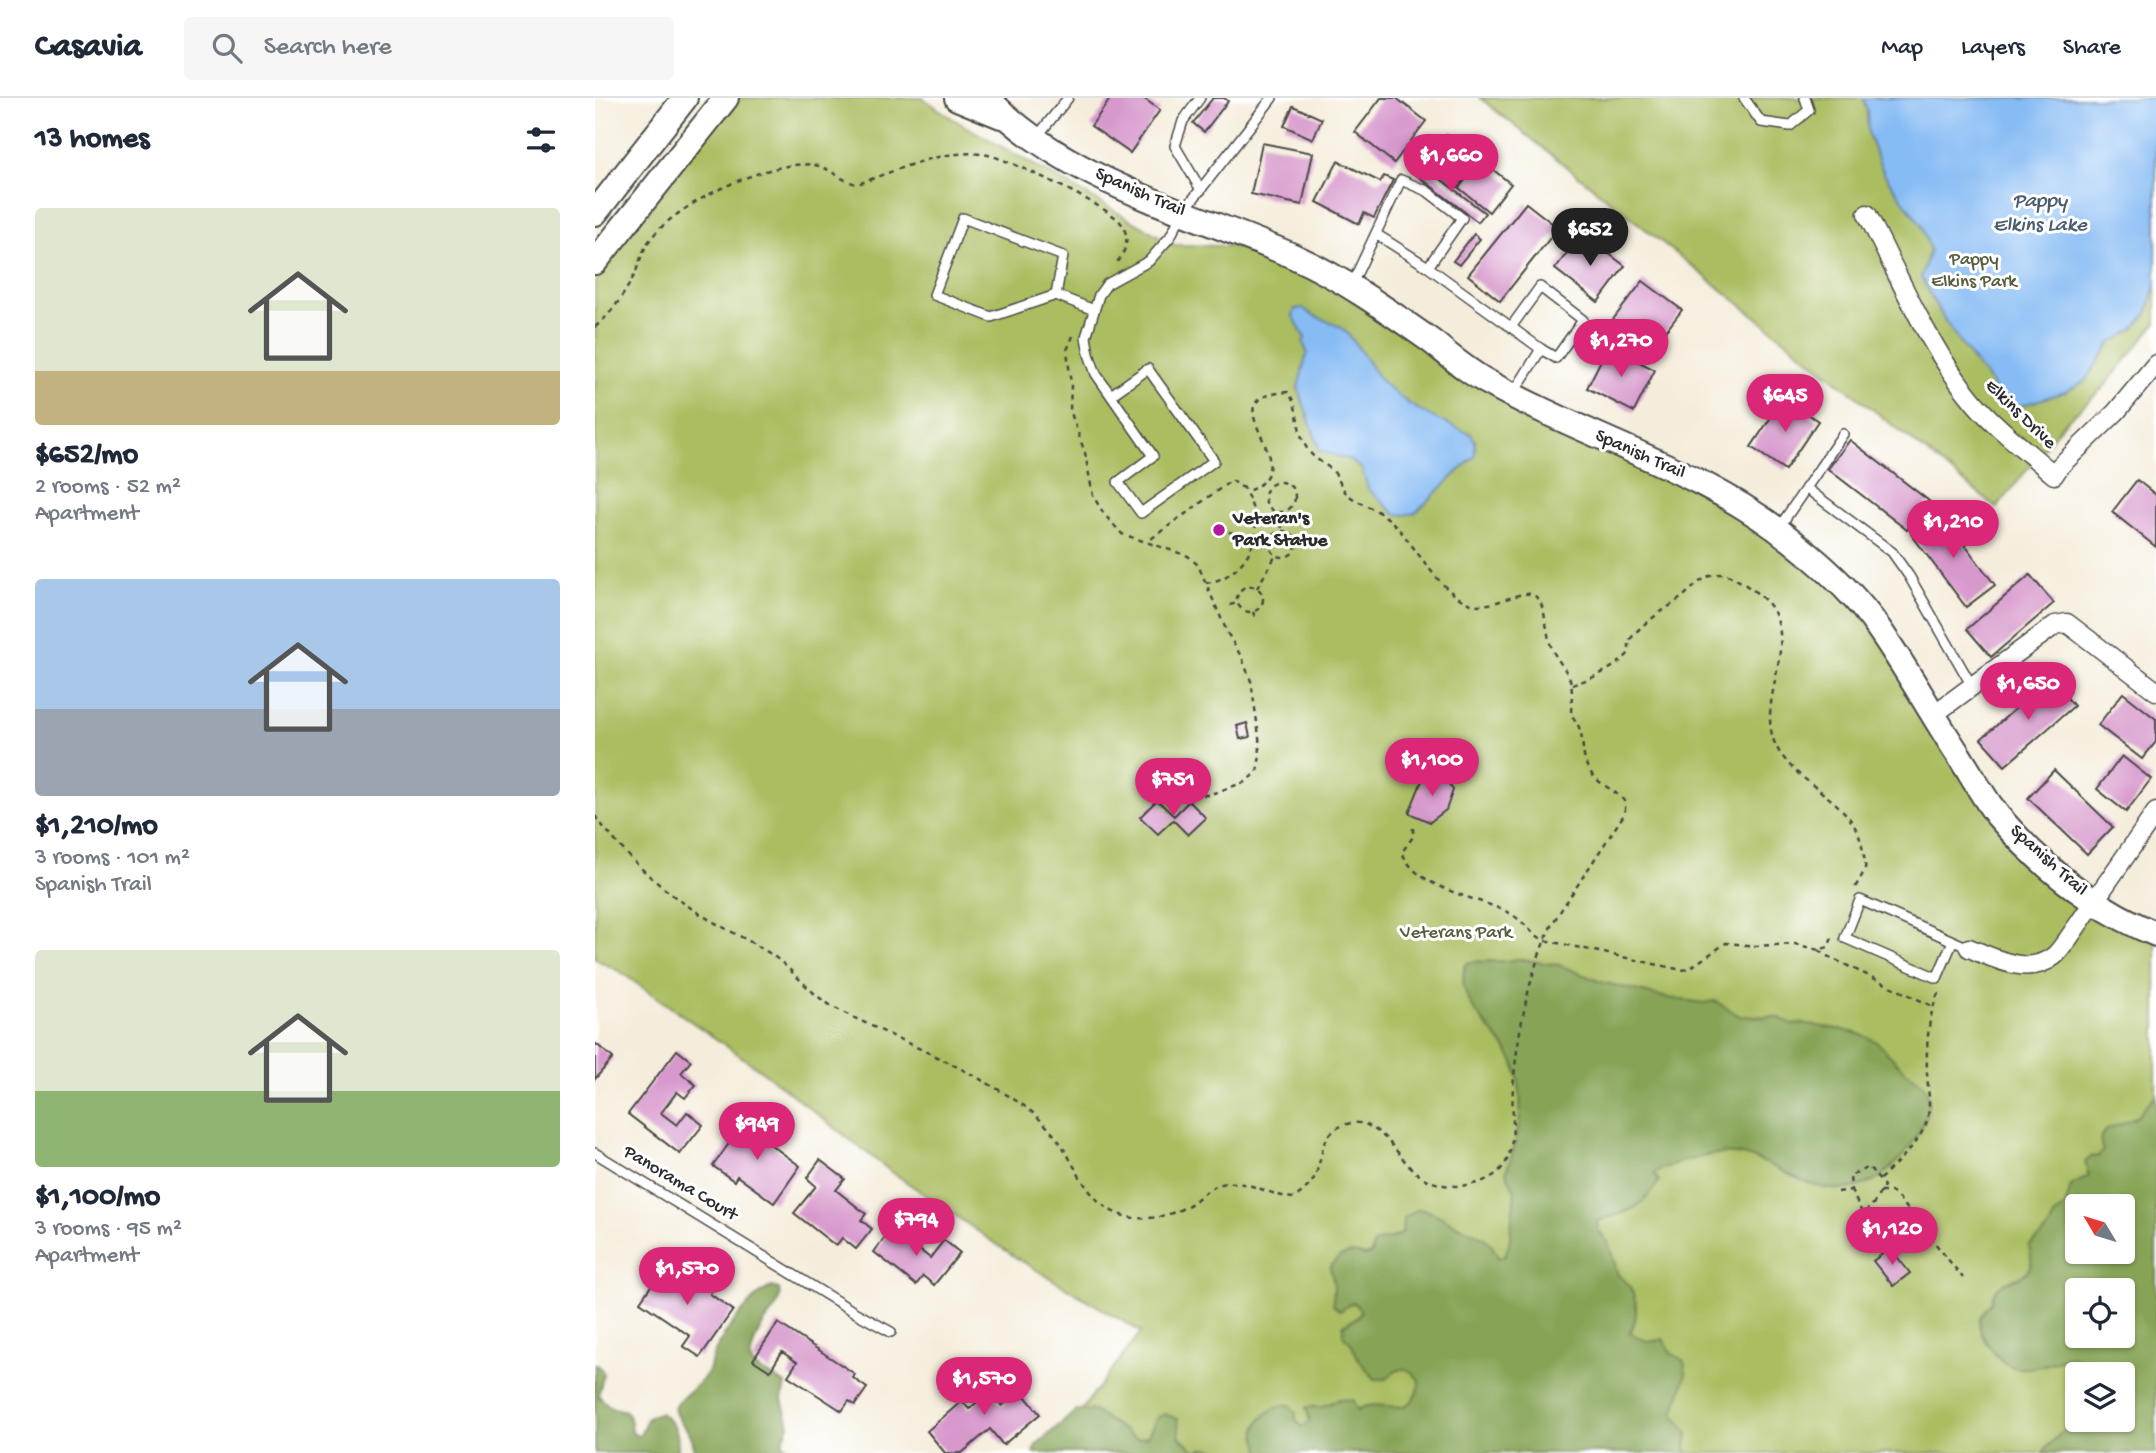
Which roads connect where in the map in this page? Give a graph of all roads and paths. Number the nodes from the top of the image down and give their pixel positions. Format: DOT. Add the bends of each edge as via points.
graph roads {
  1 [pos="685,98"];
  2 [pos="726,98"];
  3 [pos="957,98"];
  4 [pos="987,98"];
  5 [pos="1068,98"];
  6 [pos="1201,98"];
  7 [pos="1272,98"];
  8 [pos="1744,98"];
  9 [pos="1805,98"];
  10 [pos="1007,118"];
  11 [pos="1036,138"];
  12 [pos="1201,190"];
  13 [pos="1183,212"];
  14 [pos="595,214"];
  15 [pos="1867,214"];
  16 [pos="1376,234"];
  17 [pos="595,262"];
  18 [pos="1428,267"];
  19 [pos="1110,268"];
  20 [pos="1351,287"];
  21 [pos="1056,295"];
  22 [pos="1090,309"];
  23 [pos="595,327"];
  24 [pos="1511,327"];
  25 [pos="1541,349"];
  26 [pos="2156,364"];
  27 [pos="1111,395"];
  28 [pos="1512,396"];
  29 [pos="1843,434"];
  30 [pos="1244,488"];
  31 [pos="1806,488"];
  32 [pos="1281,513"];
  33 [pos="1219,530"];
  34 [pos="1777,530"];
  35 [pos="1282,531"];
  36 [pos="1255,538"];
  37 [pos="1148,541"];
  38 [pos="1271,541"];
  39 [pos="1276,555"];
  40 [pos="1206,583"];
  41 [pos="1257,589"];
  42 [pos="1237,603"];
  43 [pos="1230,605"];
  44 [pos="1243,610"];
  45 [pos="1253,611"];
  46 [pos="1240,616"];
  47 [pos="1256,620"];
  48 [pos="1571,685"];
  49 [pos="1972,686"];
  50 [pos="2156,691"];
  51 [pos="1933,715"];
  52 [pos="1159,796"];
  53 [pos="2156,813"];
  54 [pos="595,816"];
  55 [pos="1413,828"];
  56 [pos="1850,898"];
  57 [pos="2094,902"];
  58 [pos="1834,934"];
  59 [pos="2156,934"];
  60 [pos="1544,940"];
  61 [pos="1961,944"];
  62 [pos="1819,950"];
  63 [pos="1936,997"];
  64 [pos="1932,1006"];
  65 [pos="595,1153"];
  66 [pos="1880,1179"];
  67 [pos="1851,1189"];
  68 [pos="1838,1192"];
  69 [pos="1880,1192"];
  70 [pos="1863,1214"];
  71 [pos="1874,1237"];
  72 [pos="1963,1278"];
  73 [pos="891,1332"];
  1 -- 14 [label="street"];
  2 -- 17 [label="street"];
  3 -- 10 [label="street, Spanish Trail"];
  4 -- 10 [label="street, Spanish Trail"];
  5 -- 11 [label="lane"];
  6 -- 12 [label="lane" via="1182,121 1175,146"];
  7 -- 12 [label="lane"];
  8 -- 9 [label="lane" via="1761,122 1790,126 1808,110"];
  10 -- 11 [label="street, Spanish Trail"];
  11 -- 13 [label="street, Spanish Trail" via="1076,164"];
  12 -- 13 [label="lane"];
  13 -- 20 [label="street, Spanish Trail" via="1294,257"];
  13 -- 22 [label="lane" via="1170,237 1149,261 1107,284"];
  15 -- 26 [label="street, Elkins Drive" via="1958,382 2002,431 2054,475"];
  16 -- 18 [label="lane"];
  16 -- 18 [label="lane" via="1401,180 1427,191 1462,218"];
  16 -- 20 [label="lane"];
  18 -- 24 [label="lane"];
  19 -- 23 [label="path" via="1126,250 1127,234 1120,220 1000,159 955,154 858,184 817,165 793,164 758,172 668,220 647,244 632,280 611,311"];
  20 -- 28 [label="street, Spanish Trail"];
  21 -- 21 [label="lane" via="991,317 934,295 963,218 1063,257"];
  21 -- 22 [label="lane"];
  22 -- 27 [label="lane" via="1089,354"];
  22 -- 37 [label="path" via="1067,351 1070,410 1093,496 1122,534"];
  24 -- 25 [label="lane"];
  24 -- 25 [label="lane" via="1539,287 1583,320 1556,358"];
  25 -- 28 [label="lane"];
  27 -- 27 [label="lane" via="1153,456 1118,482 1141,513 1214,461 1148,369"];
  28 -- 34 [label="street, Spanish Trail" via="1681,473 1744,506"];
  29 -- 31 [label="lane"];
  30 -- 36 [label="path" via="1255,519"];
  30 -- 37 [label="path" via="1232,480"];
  30 -- 48 [label="path" via="1260,485 1271,466 1253,420 1254,406 1274,393 1288,392 1310,453 1332,470 1346,494 1389,519 1452,593 1480,605 1528,593 1537,596 1551,647"];
  31 -- 34 [label="lane"];
  31 -- 49 [label="lane" via="1892,552"];
  32 -- 32 [label="path" via="1271,509 1265,498 1268,489 1279,482 1288,484 1294,494 1290,509"];
  32 -- 35 [label="path"];
  33 -- 36 [label="path"];
  34 -- 51 [label="street, Spanish Trail" via="1840,582 1878,627"];
  35 -- 38 [label="path"];
  35 -- 39 [label="path" via="1293,536 1296,545 1290,555"];
  36 -- 38 [label="path"];
  36 -- 40 [label="path" via="1234,571"];
  37 -- 40 [label="path" via="1188,555"];
  38 -- 39 [label="path"];
  39 -- 41 [label="path"];
  40 -- 52 [label="path" via="1251,681 1259,736 1257,772 1225,790"];
  41 -- 42 [label="path" via="1251,585 1242,588"];
  41 -- 45 [label="path" via="1264,601"];
  42 -- 43 [label="path"];
  42 -- 44 [label="path"];
  44 -- 45 [label="path"];
  44 -- 46 [label="path"];
  45 -- 47 [label="path"];
  48 -- 56 [label="path" via="1621,662 1638,630 1709,576 1734,577 1761,597 1771,606 1781,648 1770,723 1774,740 1797,774 1843,809 1856,826 1865,867"];
  48 -- 60 [label="path" via="1571,715 1579,723 1590,772 1625,802 1625,813"];
  49 -- 50 [label="street" via="2055,625 2067,623"];
  49 -- 51 [label="street"];
  51 -- 57 [label="street, Spanish Trail" via="1997,815 2057,874"];
  53 -- 57 [label="street"];
  54 -- 60 [label="path" via="661,887 774,956 834,1008 907,1041 1026,1107 1047,1126 1084,1184 1104,1206 1140,1220 1187,1206 1219,1184 1246,1183 1294,1198 1313,1180 1324,1142 1332,1132 1355,1122 1382,1135 1412,1171 1441,1185 1486,1180 1497,1173 1511,1146 1513,1090 1525,1005"];
  55 -- 60 [label="path" via="1402,852 1413,869 1446,891 1514,915"];
  57 -- 59 [label="street, Spanish Trail"];
  57 -- 61 [label="street" via="2053,957 2034,965 2011,965"];
  58 -- 62 [label="path" via="1828,947"];
  60 -- 62 [label="path" via="1682,970 1725,943 1795,944"];
  61 -- 61 [label="lane" via="1860,900 1845,937 1937,978"];
  62 -- 64 [label="path"];
  63 -- 64 [label="path"];
  64 -- 66 [label="path" via="1926,1124 1917,1142"];
  65 -- 73 [label="lane, Panorama Court"];
  66 -- 67 [label="path" via="1870,1167 1850,1176"];
  66 -- 69 [label="path" via="1884,1186"];
  67 -- 68 [label="path"];
  67 -- 70 [label="path"];
  69 -- 70 [label="path"];
  69 -- 72 [label="path" via="1892,1192 1902,1202"];
  70 -- 71 [label="path"];
}
